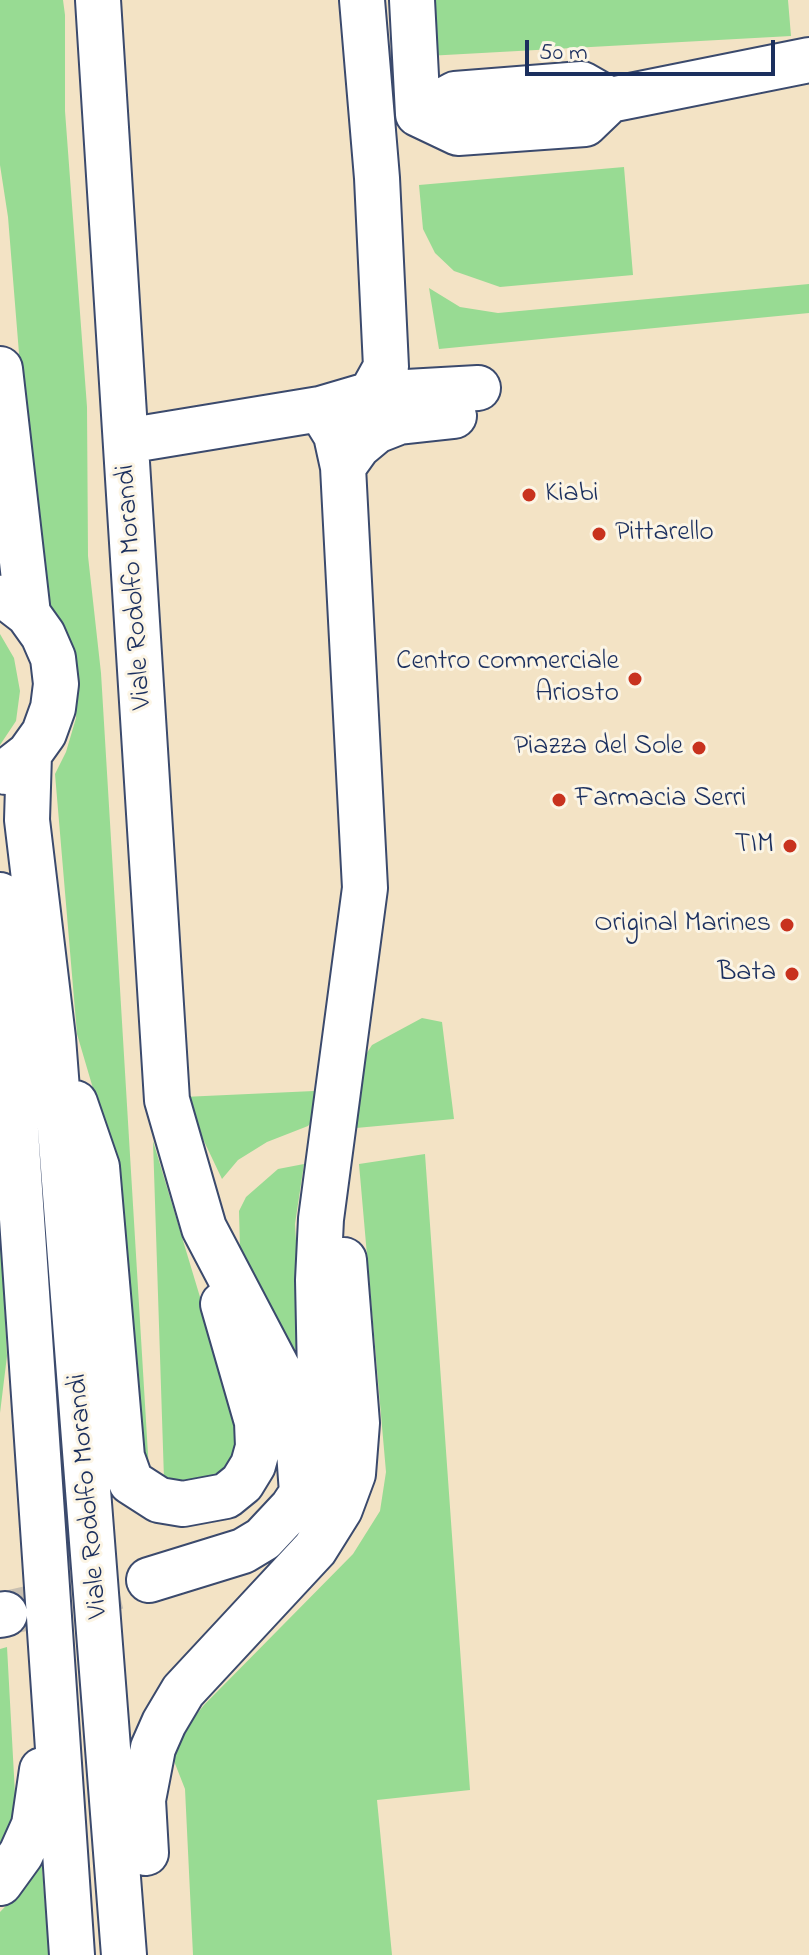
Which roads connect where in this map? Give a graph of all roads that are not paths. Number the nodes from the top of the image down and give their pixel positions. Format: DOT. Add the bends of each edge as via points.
graph roads {
  1 [pos="98,0"];
  2 [pos="362,0"];
  3 [pos="412,0"];
  4 [pos="809,60"];
  5 [pos="0,369"];
  6 [pos="371,394"];
  7 [pos="320,409"];
  8 [pos="126,441"];
  9 [pos="343,467"];
  10 [pos="14,604"];
  11 [pos="15,764"];
  12 [pos="0,895"];
  13 [pos="53,1038"];
  14 [pos="333,1138"];
  15 [pos="204,1228"];
  16 [pos="302,1493"];
  17 [pos="48,1576"];
  18 [pos="149,1580"];
  19 [pos="0,1883"];
  20 [pos="72,1955"];
  21 [pos="124,1955"];
  22 [pos="153,1955"];
  1 -- 8 [label="street"];
  2 -- 6 [label="street" via="386,367"];
  3 -- 4 [label="street" via="418,114 458,133 585,124 610,100"];
  5 -- 10 [label="street, Viale Rodolfo Morandi"];
  6 -- 7 [label="street"];
  6 -- 9 [label="street" via="479,400 376,431"];
  7 -- 8 [label="street, Viale Rodolfo Morandi"];
  7 -- 9 [label="street, Viale Rodolfo Morandi" via="336,435"];
  8 -- 15 [label="street, Viale Rodolfo Morandi" via="162,1055 167,1100"];
  9 -- 14 [label="street, Viale Rodolfo Morandi" via="365,888"];
  10 -- 11 [label="street, Viale Rodolfo Morandi" via="43,635 56,684 44,733"];
  11 -- 13 [label="street, Viale Rodolfo Morandi" via="27,820"];
  12 -- 17 [label="street, Viale Rodolfo Morandi"];
  13 -- 15 [label="street, Viale Rodolfo Morandi" via="97,1167 122,1457 131,1482 159,1500 183,1504 226,1496 242,1483 258,1447 257,1422"];
  13 -- 21 [label="street, Viale Rodolfo Morandi"];
  14 -- 16 [label="street, Viale Rodolfo Morandi" via="318,1280 321,1423"];
  14 -- 22 [label="street, Viale Rodolfo Morandi" via="356,1409 353,1474 340,1509 315,1549 183,1691 153,1748 143,1800"];
  15 -- 16 [label="street, Viale Rodolfo Morandi" via="296,1410"];
  16 -- 18 [label="street, Viale Rodolfo Morandi" via="277,1525 243,1551"];
  17 -- 19 [label="street, Viale Rodolfo Morandi" via="40,1791 34,1825"];
  17 -- 20 [label="street, Viale Rodolfo Morandi"];
}
